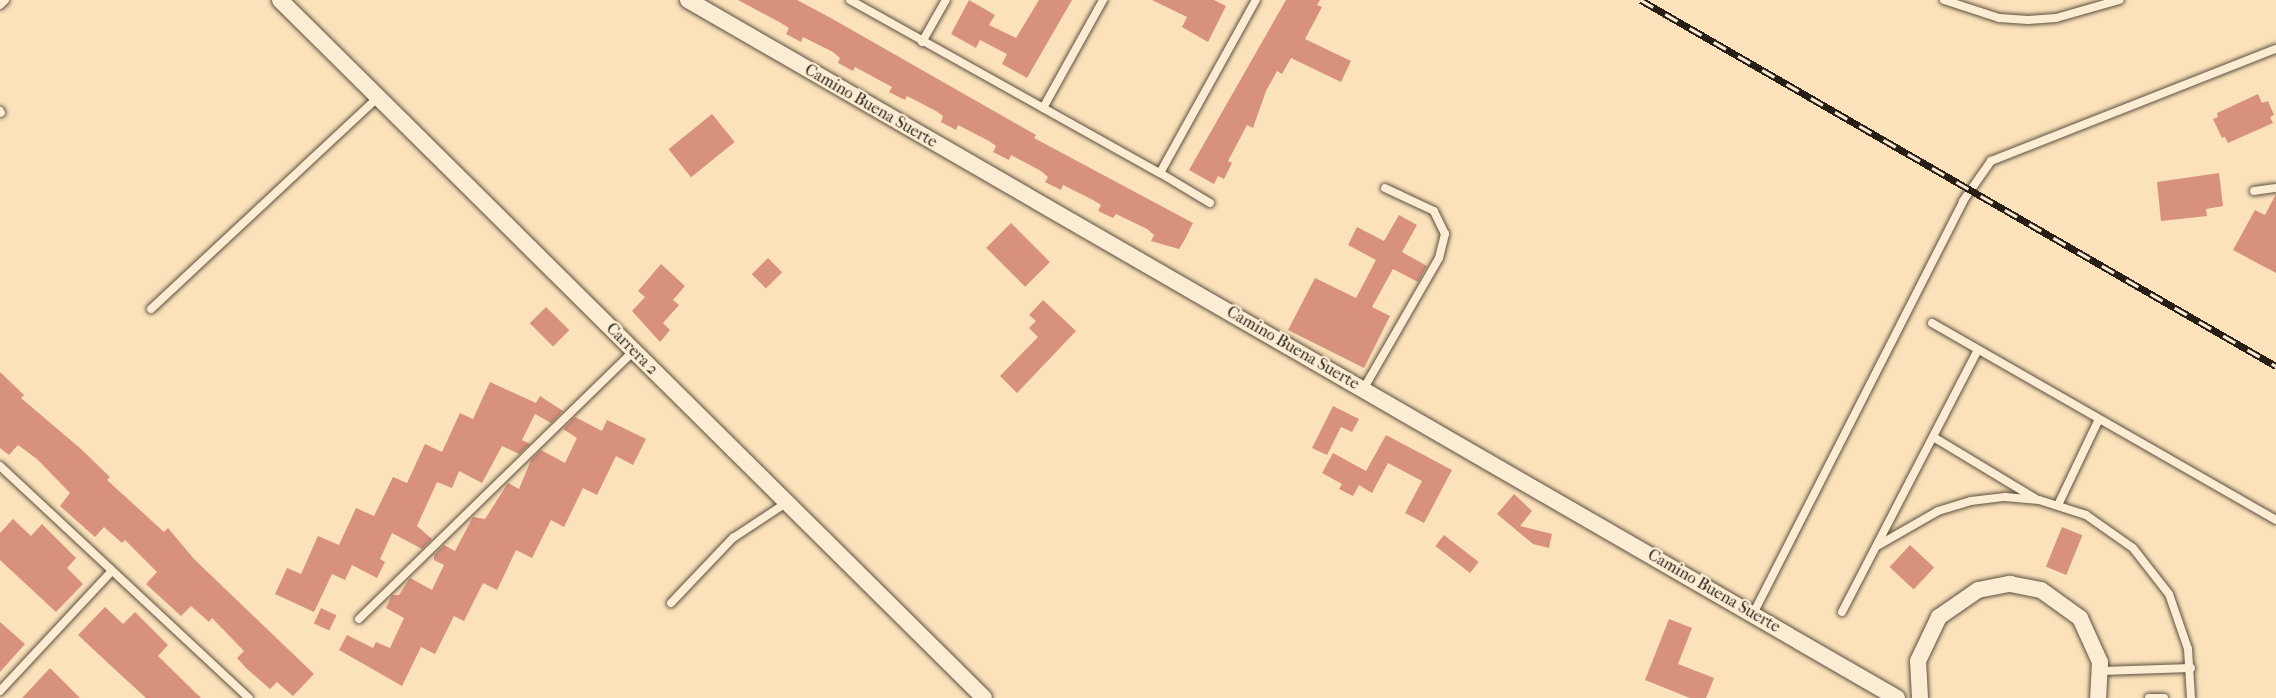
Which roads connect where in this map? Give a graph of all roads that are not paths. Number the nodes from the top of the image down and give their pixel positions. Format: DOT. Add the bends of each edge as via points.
graph roads {
  1 [pos="5,0"];
  2 [pos="280,0"];
  3 [pos="688,0"];
  4 [pos="850,0"];
  5 [pos="945,0"];
  6 [pos="1103,0"];
  7 [pos="1256,0"];
  8 [pos="1944,0"];
  9 [pos="2119,0"];
  10 [pos="0,5"];
  11 [pos="922,42"];
  12 [pos="2276,49"];
  13 [pos="378,97"];
  14 [pos="1043,108"];
  15 [pos="1160,173"];
  16 [pos="1385,188"];
  17 [pos="2276,188"];
  18 [pos="2254,192"];
  19 [pos="1210,203"];
  20 [pos="151,309"];
  21 [pos="1932,323"];
  22 [pos="1978,350"];
  23 [pos="634,351"];
  24 [pos="1364,388"];
  25 [pos="2099,419"];
  26 [pos="1935,438"];
  27 [pos="0,466"];
  28 [pos="2039,500"];
  29 [pos="786,503"];
  30 [pos="2058,505"];
  31 [pos="2276,520"];
  32 [pos="1877,546"];
  33 [pos="112,571"];
  34 [pos="671,603"];
  35 [pos="1842,612"];
  36 [pos="1754,614"];
  37 [pos="359,620"];
  38 [pos="2191,668"];
  39 [pos="2101,671"];
  40 [pos="0,691"];
  41 [pos="249,698"];
  42 [pos="984,698"];
  43 [pos="1896,698"];
  44 [pos="1920,698"];
  45 [pos="2098,698"];
  46 [pos="2149,698"];
  47 [pos="2164,698"];
  48 [pos="2191,698"];
  1 -- 10 [label="lane"];
  2 -- 13 [label="street, Carrera 2"];
  3 -- 24 [label="street, Camino Buena Suerte"];
  4 -- 11 [label="lane"];
  5 -- 11 [label="lane"];
  6 -- 14 [label="lane"];
  7 -- 15 [label="lane"];
  8 -- 9 [label="lane" via="1999,18 2028,20 2056,18"];
  11 -- 14 [label="lane"];
  12 -- 36 [label="lane" via="1991,161 1963,201"];
  13 -- 20 [label="lane"];
  13 -- 23 [label="street, Carrera 2"];
  14 -- 15 [label="lane"];
  15 -- 19 [label="lane"];
  16 -- 24 [label="lane" via="1434,212 1445,234 1439,258"];
  17 -- 18 [label="lane"];
  21 -- 22 [label="lane"];
  22 -- 25 [label="lane"];
  22 -- 26 [label="lane"];
  23 -- 29 [label="street, Carrera 2"];
  23 -- 37 [label="lane"];
  24 -- 36 [label="street, Camino Buena Suerte"];
  25 -- 30 [label="lane"];
  25 -- 31 [label="lane"];
  26 -- 28 [label="lane"];
  26 -- 32 [label="lane"];
  27 -- 33 [label="lane"];
  28 -- 30 [label="lane"];
  28 -- 32 [label="lane" via="2005,497 1971,501 1938,511"];
  29 -- 34 [label="lane" via="733,538"];
  29 -- 42 [label="street, Carrera 2"];
  30 -- 38 [label="lane" via="2111,530 2153,570 2180,621"];
  32 -- 35 [label="lane"];
  33 -- 40 [label="lane"];
  33 -- 41 [label="lane"];
  36 -- 43 [label="street, Camino Buena Suerte"];
  38 -- 39 [label="lane"];
  38 -- 48 [label="lane"];
  39 -- 44 [label="street" via="2089,631 2069,606 2042,590 1994,586 1950,606 1929,631 1918,661"];
  39 -- 45 [label="street"];
  46 -- 47 [label="lane"];
}
